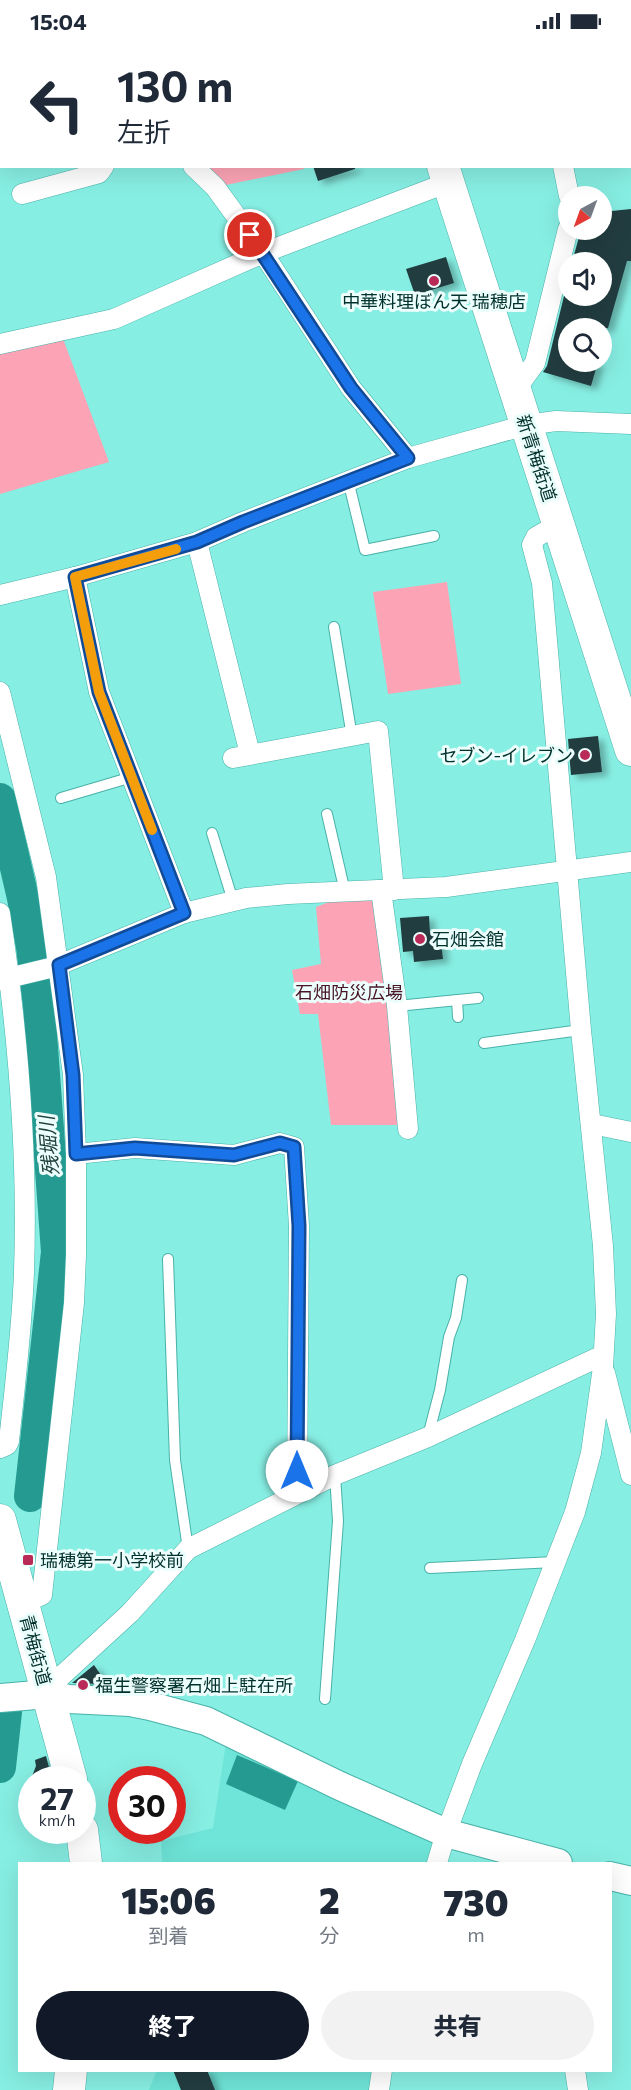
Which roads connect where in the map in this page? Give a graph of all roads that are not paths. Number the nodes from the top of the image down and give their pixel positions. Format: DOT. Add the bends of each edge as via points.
graph roads {
  1 [pos="103,168"];
  2 [pos="195,168"];
  3 [pos="563,168"];
  4 [pos="450,172"];
  5 [pos="567,186"];
  6 [pos="22,194"];
  7 [pos="565,240"];
  8 [pos="263,253"];
  9 [pos="0,344"];
  10 [pos="516,389"];
  11 [pos="631,424"];
  12 [pos="526,425"];
  13 [pos="408,458"];
  14 [pos="348,480"];
  15 [pos="559,524"];
  16 [pos="434,536"];
  17 [pos="197,542"];
  18 [pos="75,577"];
  19 [pos="0,595"];
  20 [pos="334,627"];
  21 [pos="0,692"];
  22 [pos="352,737"];
  23 [pos="631,750"];
  24 [pos="132,777"];
  25 [pos="61,798"];
  26 [pos="327,814"];
  27 [pos="212,833"];
  28 [pos="631,862"];
  29 [pos="567,871"];
  30 [pos="388,890"];
  31 [pos="345,892"];
  32 [pos="233,901"];
  33 [pos="0,913"];
  34 [pos="184,913"];
  35 [pos="56,966"];
  36 [pos="8,978"];
  37 [pos="478,998"];
  38 [pos="457,1000"];
  39 [pos="397,1005"];
  40 [pos="458,1017"];
  41 [pos="581,1030"];
  42 [pos="484,1042"];
  43 [pos="592,1124"];
  44 [pos="408,1129"];
  45 [pos="631,1132"];
  46 [pos="76,1154"];
  47 [pos="168,1259"];
  48 [pos="462,1280"];
  49 [pos="603,1361"];
  50 [pos="428,1437"];
  51 [pos="0,1448"];
  52 [pos="335,1475"];
  53 [pos="631,1475"];
  54 [pos="297,1493"];
  55 [pos="0,1520"];
  56 [pos="188,1549"];
  57 [pos="555,1562"];
  58 [pos="430,1568"];
  59 [pos="23,1603"];
  60 [pos="48,1694"];
  61 [pos="0,1698"];
  62 [pos="325,1699"];
  63 [pos="67,1766"];
  64 [pos="446,1833"];
  65 [pos="84,1844"];
  66 [pos="86,1862"];
  67 [pos="437,1862"];
  68 [pos="554,1862"];
  69 [pos="612,1876"];
  70 [pos="631,1881"];
  71 [pos="71,2072"];
  72 [pos="382,2072"];
  73 [pos="575,2072"];
  74 [pos="69,2090"];
  75 [pos="379,2090"];
  76 [pos="578,2090"];
  1 -- 6 [label="street" via="99,173"];
  2 -- 8 [label="street" via="215,187"];
  3 -- 5 [label="street"];
  4 -- 8 [label="street"];
  4 -- 10 [label="main road, 新青梅街道"];
  7 -- 10 [label="street" via="535,363"];
  8 -- 9 [label="street" via="114,319"];
  8 -- 13 [label="street" via="351,388"];
  10 -- 12 [label="main road, 新青梅街道"];
  11 -- 12 [label="street" via="556,420"];
  12 -- 13 [label="street"];
  12 -- 15 [label="main road, 新青梅街道"];
  13 -- 14 [label="street"];
  14 -- 16 [label="lane" via="365,550"];
  14 -- 17 [label="street"];
  15 -- 23 [label="main road, 新青梅街道"];
  15 -- 29 [label="street" via="536,537 532,545 542,583"];
  17 -- 18 [label="street"];
  17 -- 22 [label="street" via="242,756"];
  18 -- 19 [label="street"];
  18 -- 24 [label="street" via="99,692"];
  20 -- 22 [label="lane"];
  21 -- 35 [label="street" via="46,877"];
  22 -- 30 [label="street" via="378,731"];
  24 -- 25 [label="lane"];
  24 -- 34 [label="street"];
  26 -- 31 [label="lane"];
  27 -- 32 [label="lane"];
  28 -- 29 [label="street"];
  29 -- 30 [label="street" via="446,887"];
  29 -- 41 [label="street"];
  30 -- 31 [label="street"];
  30 -- 39 [label="street"];
  31 -- 32 [label="street"];
  32 -- 34 [label="street"];
  33 -- 36 [label="street"];
  34 -- 35 [label="street"];
  35 -- 36 [label="street"];
  35 -- 46 [label="street" via="73,1075"];
  36 -- 51 [label="street" via="23,1118 25,1243 9,1441"];
  37 -- 38 [label="lane"];
  38 -- 39 [label="lane"];
  38 -- 40 [label="lane"];
  39 -- 44 [label="street"];
  41 -- 42 [label="lane"];
  41 -- 43 [label="street"];
  43 -- 45 [label="street"];
  43 -- 49 [label="street" via="603,1246"];
  46 -- 54 [label="street" via="135,1148 234,1155 280,1143 294,1147 299,1226"];
  46 -- 59 [label="street" via="74,1303 52,1513 42,1595"];
  47 -- 56 [label="lane" via="175,1460"];
  48 -- 50 [label="lane"];
  49 -- 50 [label="street"];
  49 -- 53 [label="street"];
  49 -- 57 [label="street" via="586,1474"];
  50 -- 52 [label="street"];
  52 -- 54 [label="street"];
  52 -- 62 [label="lane" via="338,1521"];
  54 -- 56 [label="street"];
  55 -- 59 [label="main road, 青梅街道"];
  56 -- 60 [label="street" via="130,1614 57,1680"];
  57 -- 58 [label="lane"];
  57 -- 64 [label="street"];
  59 -- 60 [label="main road, 青梅街道"];
  60 -- 61 [label="street"];
  60 -- 63 [label="main road, 青梅街道"];
  60 -- 64 [label="street" via="130,1702 206,1721"];
  64 -- 67 [label="street"];
  64 -- 68 [label="street"];
  65 -- 66 [label="main road"];
  69 -- 70 [label="street"];
  71 -- 74 [label="main road"];
  72 -- 75 [label="street"];
  73 -- 76 [label="street"];
}
